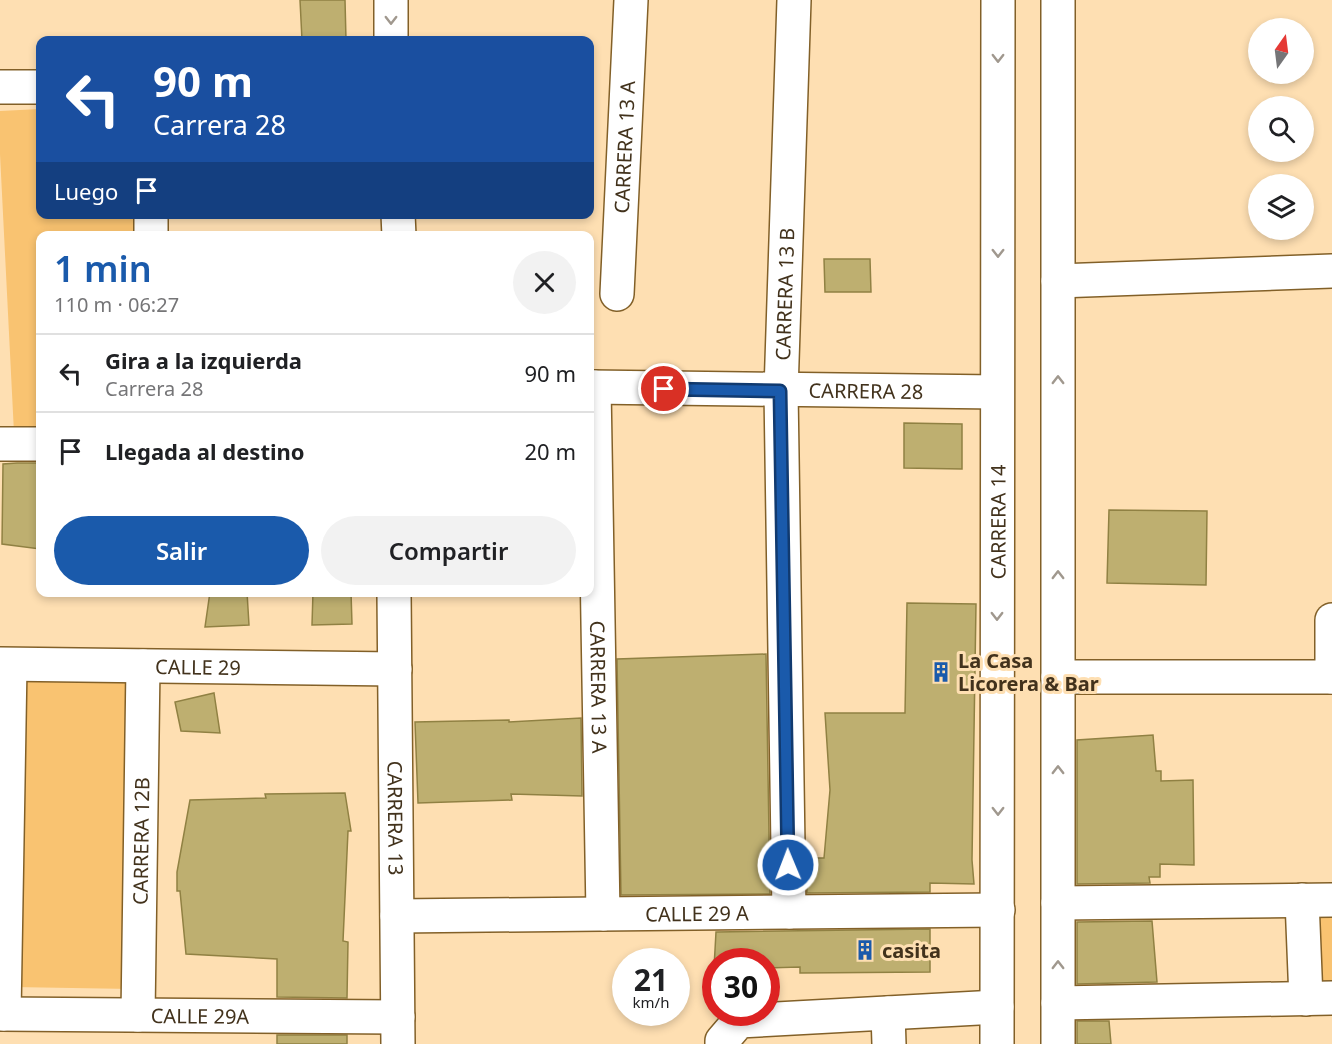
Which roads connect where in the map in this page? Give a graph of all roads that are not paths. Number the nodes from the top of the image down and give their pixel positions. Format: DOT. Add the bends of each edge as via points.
graph roads {
  1 [pos="391,0"];
  2 [pos="631,0"];
  3 [pos="794,0"];
  4 [pos="998,0"];
  5 [pos="1058,0"];
  6 [pos="391,36"];
  7 [pos="0,87"];
  8 [pos="36,87"];
  9 [pos="1332,271"];
  10 [pos="1058,281"];
  11 [pos="617,294"];
  12 [pos="594,387"];
  13 [pos="780,391"];
  14 [pos="997,392"];
  15 [pos="0,444"];
  16 [pos="36,444"];
  17 [pos="594,483"];
  18 [pos="394,597"];
  19 [pos="1332,620"];
  20 [pos="5,664"];
  21 [pos="143,666"];
  22 [pos="395,669"];
  23 [pos="1058,677"];
  24 [pos="1332,677"];
  25 [pos="1317,900"];
  26 [pos="1058,903"];
  27 [pos="998,910"];
  28 [pos="789,912"];
  29 [pos="603,914"];
  30 [pos="397,916"];
  31 [pos="1319,999"];
  32 [pos="1058,1003"];
  33 [pos="997,1007"];
  34 [pos="2,1014"];
  35 [pos="138,1015"];
  36 [pos="889,1029"];
  37 [pos="398,1030"];
  38 [pos="722,1044"];
  39 [pos="997,1044"];
  40 [pos="1058,1044"];
  1 -- 6 [label="street, one-way"];
  2 -- 11 [label="street, CARRERA 13 A"];
  3 -- 13 [label="street, CARRERA 13 B"];
  4 -- 14 [label="street, CARRERA 14, one-way"];
  5 -- 10 [label="street"];
  7 -- 8 [label="street"];
  9 -- 10 [label="street"];
  23 -- 10 [label="street, one-way"];
  12 -- 13 [label="street, CARRERA 28"];
  13 -- 14 [label="street, CARRERA 28"];
  13 -- 28 [label="street, CARRERA 13 B"];
  14 -- 27 [label="street, CARRERA 14, one-way"];
  15 -- 16 [label="street"];
  17 -- 29 [label="street, CARRERA 13 A"];
  18 -- 22 [label="street, CARRERA 13"];
  19 -- 24 [label="street"];
  20 -- 21 [label="street, CALLE 29"];
  20 -- 34 [label="street"];
  21 -- 22 [label="street, CALLE 29"];
  21 -- 35 [label="street, CARRERA 12B"];
  22 -- 30 [label="street, CARRERA 13"];
  23 -- 24 [label="street"];
  26 -- 23 [label="street, one-way"];
  25 -- 26 [label="street"];
  25 -- 31 [label="street"];
  32 -- 26 [label="street, one-way"];
  27 -- 28 [label="street, CALLE 29 A"];
  27 -- 33 [label="street, CARRERA 14"];
  28 -- 29 [label="street, CALLE 29 A"];
  29 -- 30 [label="street, CALLE 29 A"];
  30 -- 37 [label="street, CARRERA 13"];
  31 -- 32 [label="street"];
  32 -- 40 [label="street"];
  33 -- 36 [label="street"];
  33 -- 39 [label="street, CARRERA 14"];
  34 -- 35 [label="street, CALLE 29A"];
  35 -- 37 [label="street, CALLE 29A"];
  36 -- 38 [label="street" via="739,1021"];
}
